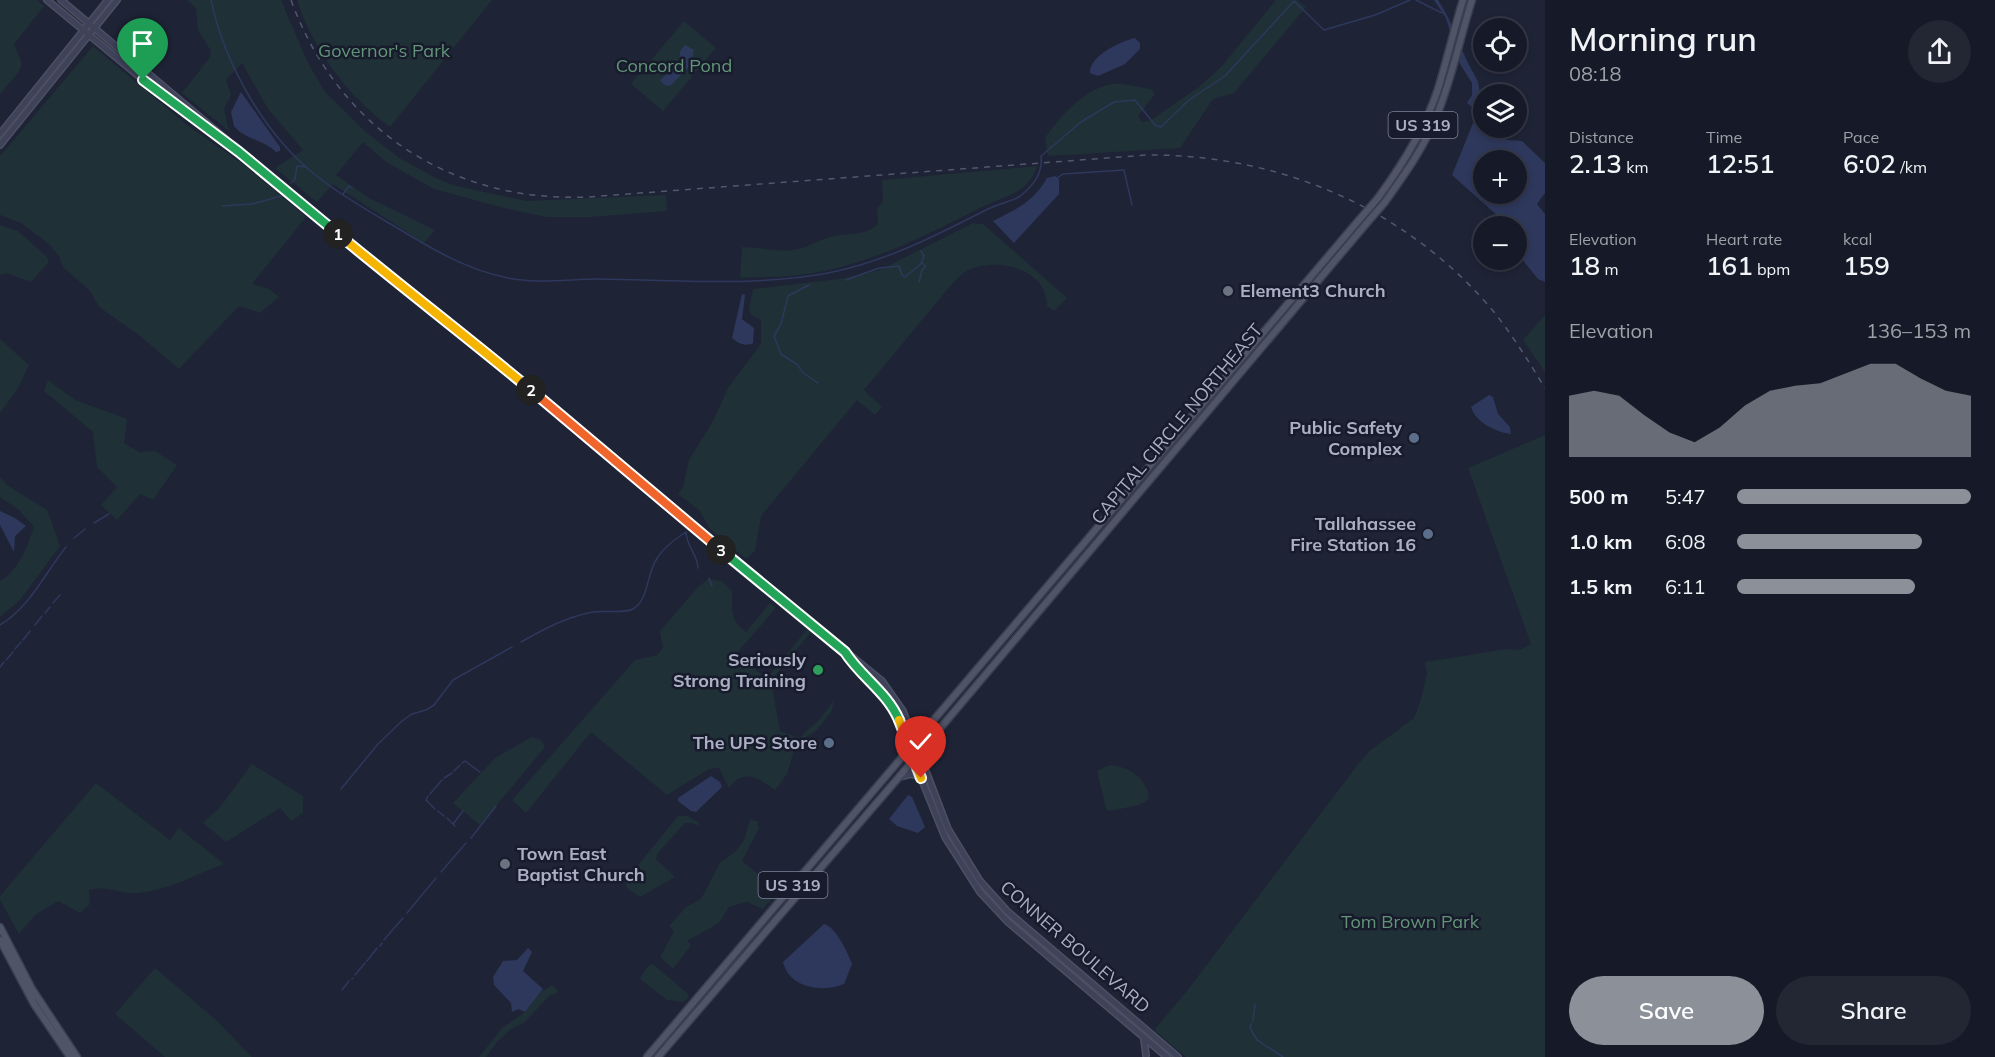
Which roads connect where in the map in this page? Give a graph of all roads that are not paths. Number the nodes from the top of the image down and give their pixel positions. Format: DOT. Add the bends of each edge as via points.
graph roads {
  1 [pos="47,0"];
  2 [pos="61,0"];
  3 [pos="108,0"];
  4 [pos="117,0"];
  5 [pos="1463,0"];
  6 [pos="1472,0"];
  7 [pos="98,12"];
  8 [pos="80,15"];
  9 [pos="69,18"];
  10 [pos="89,23"];
  11 [pos="94,27"];
  12 [pos="83,30"];
  13 [pos="88,34"];
  14 [pos="1451,41"];
  15 [pos="98,42"];
  16 [pos="1459,44"];
  17 [pos="70,46"];
  18 [pos="76,50"];
  19 [pos="46,78"];
  20 [pos="52,82"];
  21 [pos="171,97"];
  22 [pos="0,134"];
  23 [pos="1418,136"];
  24 [pos="1424,142"];
  25 [pos="0,145"];
  26 [pos="1159,457"];
  27 [pos="1165,462"];
  28 [pos="1010,633"];
  29 [pos="1016,638"];
  30 [pos="845,652"];
  31 [pos="862,663"];
  32 [pos="862,672"];
  33 [pos="908,724"];
  34 [pos="930,726"];
  35 [pos="913,746"];
  36 [pos="917,756"];
  37 [pos="899,777"];
  38 [pos="921,778"];
  39 [pos="859,809"];
  40 [pos="866,815"];
  41 [pos="952,844"];
  42 [pos="807,869"];
  43 [pos="810,879"];
  44 [pos="1013,916"];
  45 [pos="1008,922"];
  46 [pos="0,927"];
  47 [pos="0,940"];
  48 [pos="1144,1037"];
  49 [pos="1146,1055"];
  50 [pos="70,1057"];
  51 [pos="77,1057"];
  52 [pos="646,1057"];
  53 [pos="658,1057"];
  54 [pos="1167,1057"];
  55 [pos="1178,1057"];
  1 -- 9 [label="main road"];
  2 -- 8 [label="main road"];
  3 -- 7 [label="main road"];
  4 -- 11 [label="main road"];
  5 -- 14 [label="main road, CAPITAL CIRCLE NORTHEAST / US 319"];
  6 -- 16 [label="main road, CAPITAL CIRCLE NORTHEAST / US 319"];
  7 -- 8 [label="main road"];
  7 -- 10 [label="main road"];
  8 -- 10 [label="main road"];
  9 -- 12 [label="main road"];
  9 -- 17 [label="main road" via="75,32"];
  10 -- 11 [label="main road"];
  10 -- 12 [label="main road"];
  11 -- 13 [label="main road"];
  11 -- 21 [label="main road"];
  12 -- 13 [label="main road"];
  12 -- 17 [label="main road"];
  13 -- 15 [label="main road"];
  13 -- 18 [label="main road"];
  14 -- 16 [label="main road"];
  14 -- 23 [label="main road, CAPITAL CIRCLE NORTHEAST / US 319" via="1438,89"];
  15 -- 18 [label="main road" via="88,42"];
  15 -- 21 [label="main road"];
  16 -- 24 [label="main road, CAPITAL CIRCLE NORTHEAST / US 319" via="1448,87"];
  17 -- 19 [label="main road"];
  18 -- 20 [label="main road"];
  19 -- 20 [label="main road"];
  19 -- 22 [label="main road"];
  20 -- 25 [label="main road"];
  21 -- 30 [label="main road" via="447,320"];
  23 -- 24 [label="main road"];
  23 -- 26 [label="main road, CAPITAL CIRCLE NORTHEAST / US 319, bridge" via="1378,198"];
  24 -- 27 [label="main road, CAPITAL CIRCLE NORTHEAST / US 319, bridge" via="1385,202"];
  26 -- 27 [label="main road"];
  26 -- 28 [label="main road, CAPITAL CIRCLE NORTHEAST / US 319"];
  27 -- 29 [label="main road, CAPITAL CIRCLE NORTHEAST / US 319"];
  28 -- 29 [label="main road"];
  28 -- 34 [label="main road, CAPITAL CIRCLE NORTHEAST / US 319"];
  29 -- 36 [label="main road, CAPITAL CIRCLE NORTHEAST / US 319"];
  30 -- 31 [label="main road"];
  30 -- 32 [label="main road"];
  31 -- 32 [label="main road"];
  31 -- 33 [label="main road" via="889,689"];
  32 -- 35 [label="main road" via="891,704"];
  33 -- 34 [label="main road" via="915,728"];
  33 -- 35 [label="main road"];
  34 -- 35 [label="main road, CAPITAL CIRCLE NORTHEAST / US 319"];
  35 -- 36 [label="main road"];
  35 -- 39 [label="main road, US 319"];
  36 -- 37 [label="main road, US 319"];
  36 -- 38 [label="main road, CONNER BOULEVARD"];
  36 -- 41 [label="main road, CONNER BOULEVARD"];
  37 -- 38 [label="main road" via="911,774"];
  37 -- 40 [label="main road, US 319"];
  38 -- 41 [label="main road, CONNER BOULEVARD"];
  39 -- 40 [label="main road"];
  39 -- 42 [label="main road, US 319"];
  40 -- 43 [label="main road, US 319"];
  41 -- 44 [label="main road, CONNER BOULEVARD"];
  41 -- 45 [label="main road, CONNER BOULEVARD" via="970,879"];
  42 -- 43 [label="main road"];
  42 -- 52 [label="main road, US 319"];
  43 -- 53 [label="main road, US 319"];
  44 -- 45 [label="main road"];
  44 -- 55 [label="main road, CONNER BOULEVARD"];
  45 -- 48 [label="main road, CONNER BOULEVARD"];
  46 -- 51 [label="main road" via="32,989"];
  47 -- 50 [label="main road" via="36,1008"];
  48 -- 49 [label="main road"];
  48 -- 54 [label="main road, CONNER BOULEVARD"];
}
